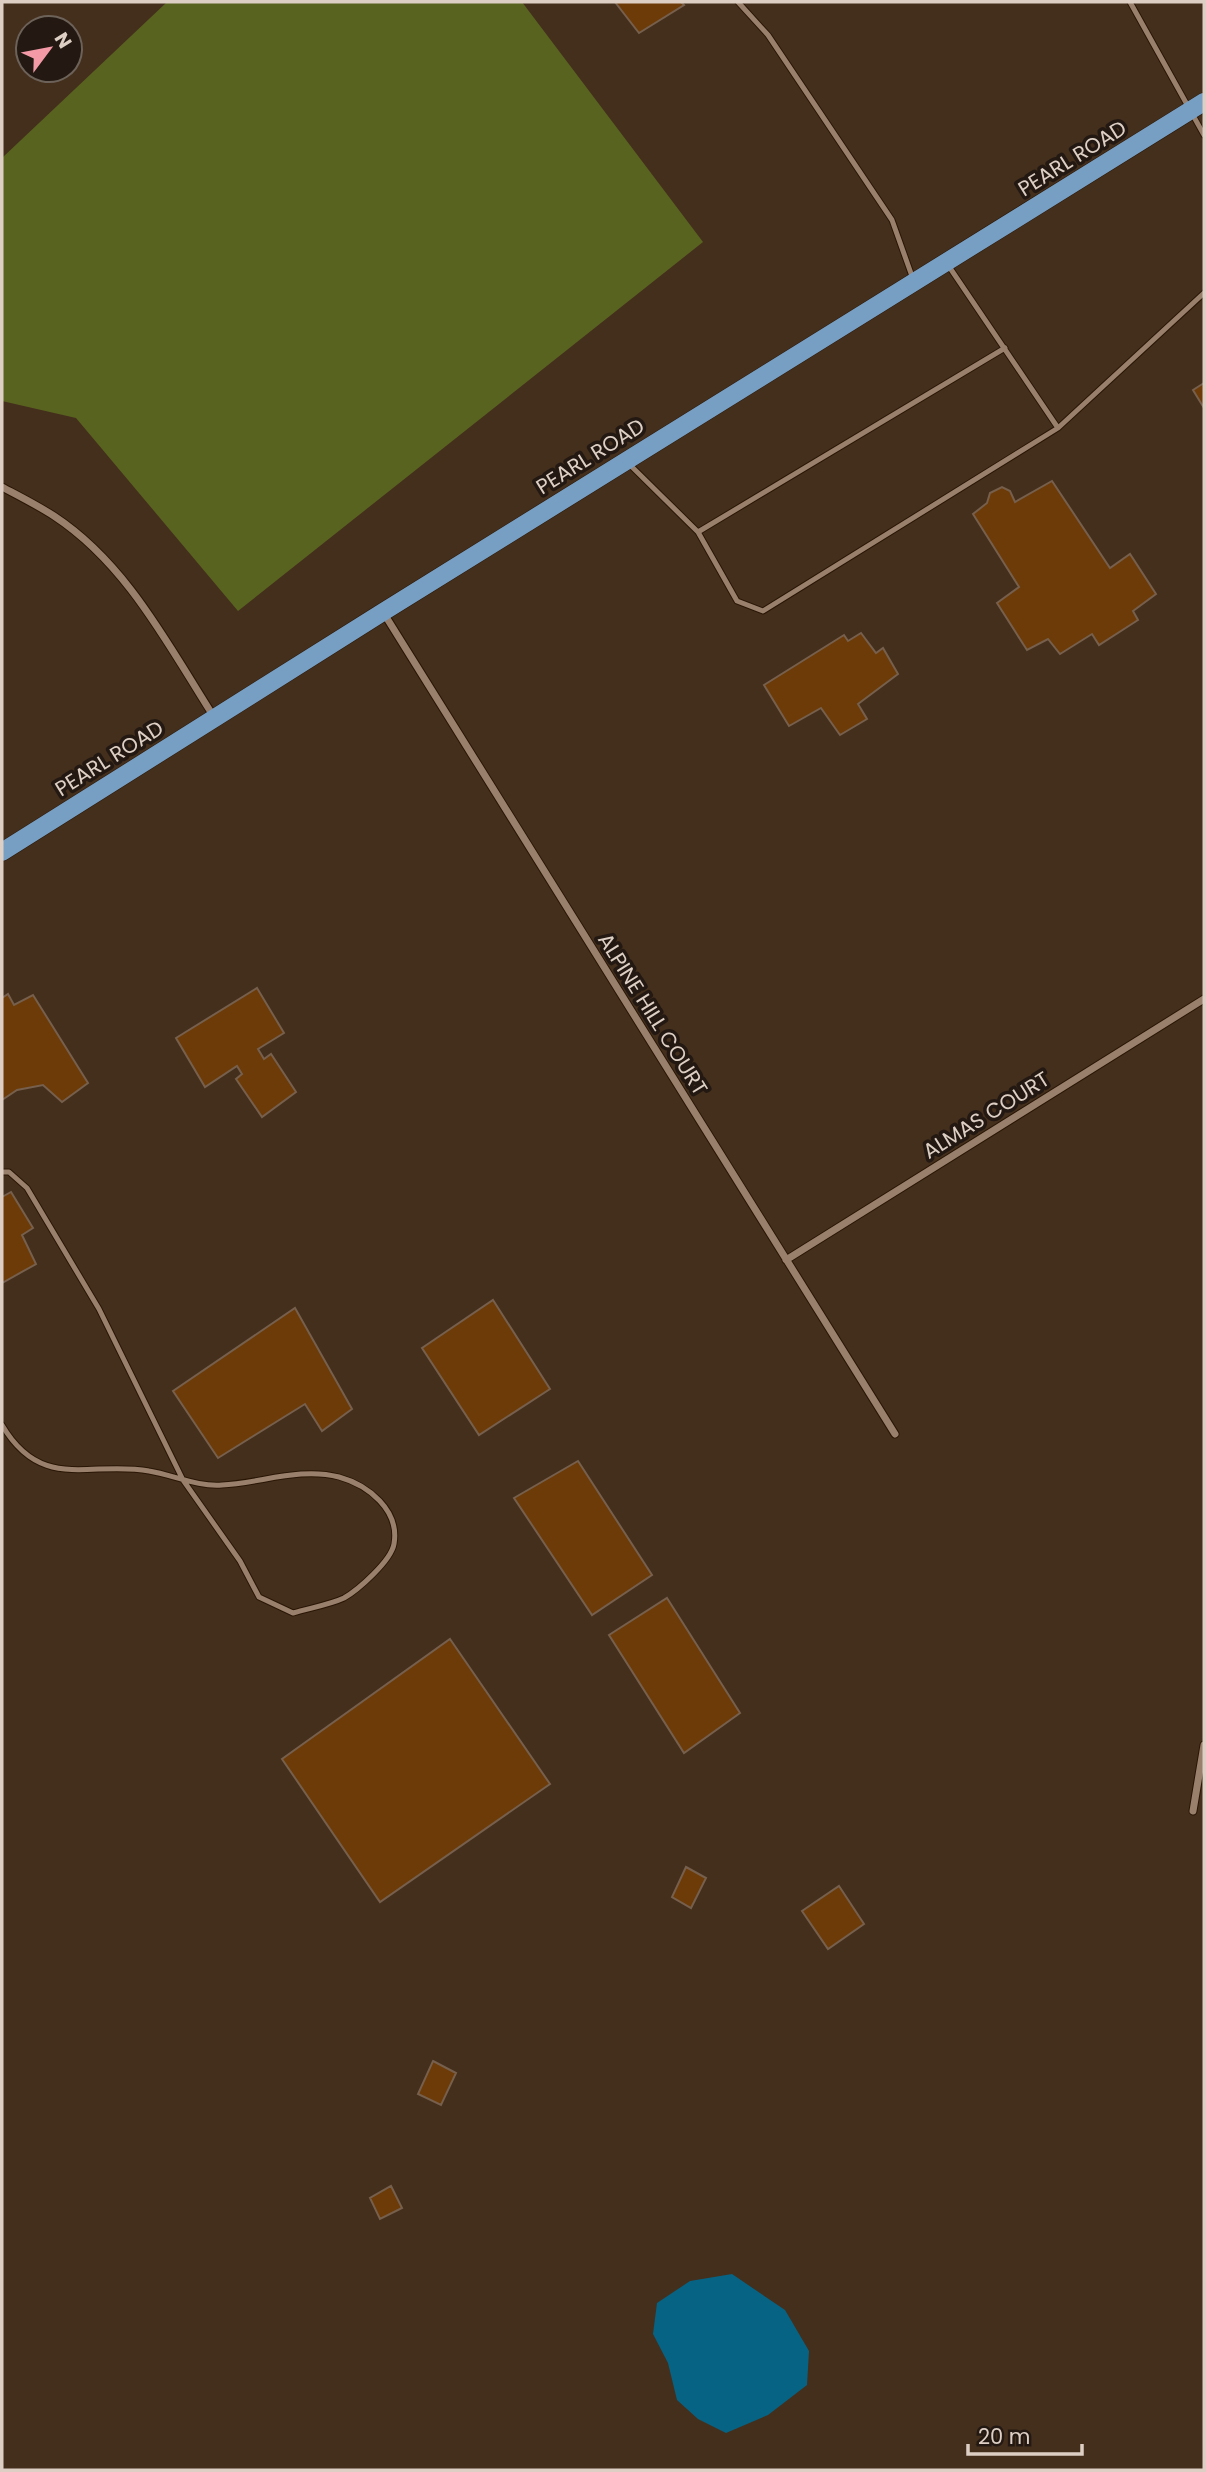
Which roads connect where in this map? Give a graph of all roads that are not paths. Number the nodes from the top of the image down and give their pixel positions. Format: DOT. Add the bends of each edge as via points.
graph roads {
  1 [pos="738,2"];
  2 [pos="1130,2"];
  3 [pos="1198,106"];
  4 [pos="1204,135"];
  5 [pos="946,262"];
  6 [pos="914,282"];
  7 [pos="1204,293"];
  8 [pos="1005,348"];
  9 [pos="1058,428"];
  10 [pos="626,461"];
  11 [pos="2,486"];
  12 [pos="698,532"];
  13 [pos="383,612"];
  14 [pos="215,718"];
  15 [pos="2,852"];
  16 [pos="1204,999"];
  17 [pos="2,1172"];
  18 [pos="786,1260"];
  19 [pos="2,1424"];
  20 [pos="895,1434"];
  21 [pos="183,1480"];
  22 [pos="1204,1745"];
  23 [pos="1193,1811"];
  1 -- 6 [label="lane" via="768,35 892,220"];
  2 -- 3 [label="lane"];
  3 -- 4 [label="lane"];
  3 -- 5 [label="main road, PEARL ROAD"];
  5 -- 6 [label="main road, PEARL ROAD"];
  5 -- 8 [label="lane"];
  6 -- 10 [label="main road, PEARL ROAD"];
  7 -- 9 [label="lane"];
  8 -- 9 [label="lane"];
  8 -- 12 [label="lane"];
  9 -- 12 [label="lane" via="764,611 737,601"];
  10 -- 12 [label="lane"];
  10 -- 13 [label="main road, PEARL ROAD"];
  11 -- 14 [label="street" via="54,516 101,554 137,595"];
  13 -- 14 [label="main road, PEARL ROAD"];
  13 -- 18 [label="street, ALPINE HILL COURT"];
  14 -- 15 [label="main road, PEARL ROAD"];
  16 -- 18 [label="street, ALMAS COURT"];
  17 -- 21 [label="lane" via="9,1172 27,1188 99,1309"];
  18 -- 20 [label="street, ALPINE HILL COURT"];
  19 -- 21 [label="lane" via="25,1452 46,1466 65,1471 148,1470"];
  21 -- 21 [label="lane" via="220,1486 308,1472 340,1477 374,1493 391,1516 394,1545 377,1571 344,1598 293,1613 259,1597 240,1560"];
  22 -- 23 [label="street"];
}
